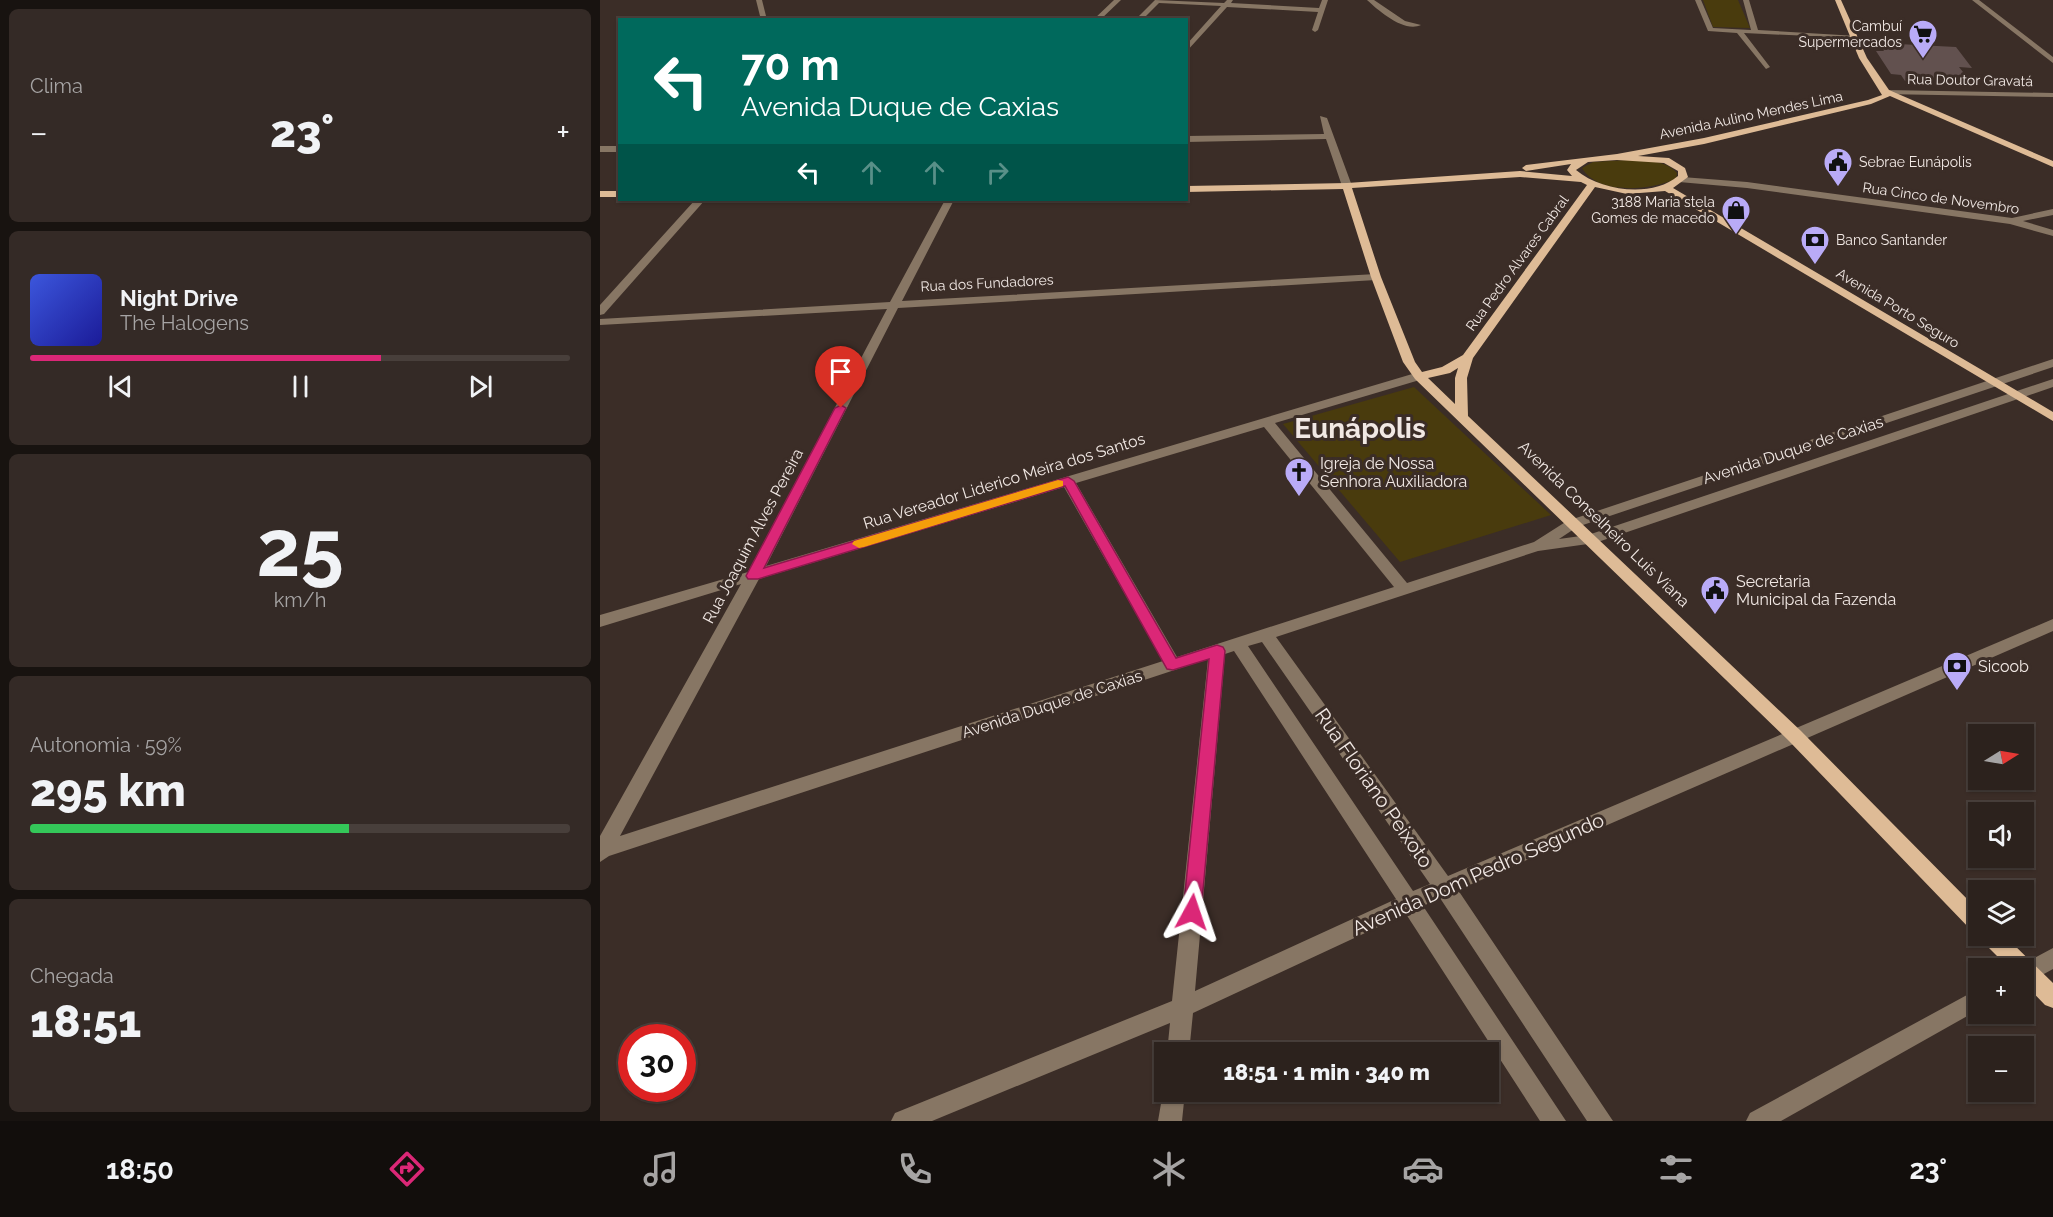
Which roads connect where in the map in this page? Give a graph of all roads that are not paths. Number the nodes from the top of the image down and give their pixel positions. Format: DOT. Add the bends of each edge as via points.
graph roads {
  1 [pos="759,0"];
  2 [pos="1118,0"];
  3 [pos="1325,0"];
  4 [pos="1370,0"];
  5 [pos="1698,0"];
  6 [pos="1746,0"];
  7 [pos="1838,0"];
  8 [pos="1975,0"];
  9 [pos="1158,1"];
  10 [pos="1228,2"];
  11 [pos="1320,10"];
  12 [pos="764,18"];
  13 [pos="1098,18"];
  14 [pos="1140,18"];
  15 [pos="1418,25"];
  16 [pos="1315,30"];
  17 [pos="1739,31"];
  18 [pos="1755,32"];
  19 [pos="1854,36"];
  20 [pos="1188,48"];
  21 [pos="2053,62"];
  22 [pos="1766,67"];
  23 [pos="1886,93"];
  24 [pos="2053,95"];
  25 [pos="1323,118"];
  26 [pos="1330,136"];
  27 [pos="1188,140"];
  28 [pos="1704,141"];
  29 [pos="600,149"];
  30 [pos="618,149"];
  31 [pos="1617,157"];
  32 [pos="1587,160"];
  33 [pos="1666,160"];
  34 [pos="2053,164"];
  35 [pos="1500,175"];
  36 [pos="1580,179"];
  37 [pos="1682,180"];
  38 [pos="1592,185"];
  39 [pos="1347,186"];
  40 [pos="1666,188"];
  41 [pos="1188,189"];
  42 [pos="600,194"];
  43 [pos="618,194"];
  44 [pos="699,201"];
  45 [pos="947,201"];
  46 [pos="2053,212"];
  47 [pos="2011,221"];
  48 [pos="2053,233"];
  49 [pos="1376,277"];
  50 [pos="895,303"];
  51 [pos="600,312"];
  52 [pos="600,322"];
  53 [pos="1467,358"];
  54 [pos="2053,363"];
  55 [pos="1419,376"];
  56 [pos="2053,382"];
  57 [pos="1994,383"];
  58 [pos="2016,396"];
  59 [pos="1462,416"];
  60 [pos="2053,417"];
  61 [pos="1266,421"];
  62 [pos="1068,481"];
  63 [pos="1572,524"];
  64 [pos="1590,540"];
  65 [pos="1537,546"];
  66 [pos="753,576"];
  67 [pos="1404,589"];
  68 [pos="600,621"];
  69 [pos="2053,625"];
  70 [pos="1266,635"];
  71 [pos="1238,644"];
  72 [pos="1217,651"];
  73 [pos="1173,665"];
  74 [pos="1795,736"];
  75 [pos="601,852"];
  76 [pos="1443,886"];
  77 [pos="1411,902"];
  78 [pos="1968,913"];
  79 [pos="2000,946"];
  80 [pos="2011,958"];
  81 [pos="2053,958"];
  82 [pos="2034,969"];
  83 [pos="2034,982"];
  84 [pos="2053,998"];
  85 [pos="1968,1005"];
  86 [pos="1183,1006"];
  87 [pos="1179,1042"];
  88 [pos="1172,1102"];
  89 [pos="903,1121"];
  90 [pos="1170,1121"];
  91 [pos="1554,1121"];
  92 [pos="1602,1121"];
  93 [pos="1758,1121"];
  1 -- 12 [label="street"];
  2 -- 13 [label="street"];
  3 -- 11 [label="street"];
  4 -- 15 [label="street" via="1401,21"];
  5 -- 17 [label="street" via="1710,30"];
  6 -- 18 [label="street"];
  7 -- 19 [label="main road"];
  8 -- 21 [label="street"];
  9 -- 10 [label="street"];
  9 -- 14 [label="street"];
  10 -- 11 [label="street"];
  10 -- 20 [label="street"];
  11 -- 16 [label="street"];
  17 -- 18 [label="street"];
  17 -- 22 [label="street"];
  18 -- 19 [label="street"];
  19 -- 23 [label="main road"];
  23 -- 24 [label="street, Rua Doutor Gravatá"];
  23 -- 28 [label="main road, Avenida Aulino Mendes Lima" via="1871,102"];
  23 -- 34 [label="main road"];
  25 -- 26 [label="street, Avenida Conselheiro Luis Viana"];
  26 -- 27 [label="street"];
  26 -- 39 [label="street, Avenida Conselheiro Luis Viana"];
  28 -- 31 [label="main road, Avenida Aulino Mendes Lima"];
  28 -- 33 [label="main road"];
  29 -- 30 [label="street"];
  31 -- 32 [label="main road"];
  31 -- 33 [label="main road"];
  32 -- 35 [label="main road"];
  32 -- 36 [label="main road" via="1572,167"];
  33 -- 37 [label="main road" via="1682,170"];
  35 -- 36 [label="main road"];
  35 -- 39 [label="main road"];
  36 -- 38 [label="main road"];
  37 -- 40 [label="main road"];
  37 -- 47 [label="street, Rua Cinco de Novembro" via="1747,185"];
  38 -- 40 [label="main road" via="1629,191"];
  38 -- 53 [label="main road, Rua Pedro Alvares Cabral"];
  39 -- 41 [label="main road"];
  39 -- 49 [label="main road, Avenida Conselheiro Luis Viana"];
  40 -- 57 [label="main road, Avenida Porto Seguro"];
  42 -- 43 [label="main road"];
  44 -- 51 [label="street"];
  45 -- 50 [label="street, Rua Joaquim Alves Pereira"];
  46 -- 47 [label="street"];
  47 -- 48 [label="street, Rua Cinco de Novembro"];
  49 -- 50 [label="street, Rua dos Fundadores"];
  49 -- 55 [label="main road, Avenida Conselheiro Luis Viana" via="1409,362"];
  50 -- 52 [label="street, Rua dos Fundadores"];
  50 -- 66 [label="street, Rua Joaquim Alves Pereira"];
  53 -- 55 [label="main road, Rua Pedro Alvares Cabral" via="1446,370"];
  53 -- 59 [label="main road, Rua Pedro Alvares Cabral" via="1461,378"];
  54 -- 57 [label="street, Avenida Duque de Caxias"];
  55 -- 59 [label="main road, Avenida Conselheiro Luis Viana"];
  55 -- 61 [label="street, Rua Vereador Liderico Meira dos Santos"];
  56 -- 58 [label="street, Avenida Duque de Caxias"];
  57 -- 58 [label="main road, Avenida Porto Seguro"];
  57 -- 63 [label="street, Avenida Duque de Caxias"];
  58 -- 60 [label="main road, Avenida Porto Seguro"];
  58 -- 64 [label="street, Avenida Duque de Caxias"];
  59 -- 63 [label="main road, Avenida Conselheiro Luis Viana"];
  61 -- 62 [label="street, Rua Vereador Liderico Meira dos Santos"];
  61 -- 67 [label="street"];
  62 -- 66 [label="street, Rua Vereador Liderico Meira dos Santos"];
  62 -- 73 [label="street"];
  63 -- 64 [label="main road, Avenida Conselheiro Luis Viana"];
  63 -- 65 [label="street, Avenida Duque de Caxias"];
  64 -- 65 [label="street, Avenida Duque de Caxias"];
  64 -- 74 [label="main road, Avenida Conselheiro Luis Viana"];
  65 -- 67 [label="street, Avenida Duque de Caxias"];
  66 -- 68 [label="street, Rua Vereador Liderico Meira dos Santos"];
  66 -- 75 [label="street, Rua Joaquim Alves Pereira"];
  67 -- 70 [label="street, Avenida Duque de Caxias"];
  69 -- 74 [label="street, Avenida Dom Pedro Segundo"];
  70 -- 71 [label="street, Avenida Duque de Caxias"];
  70 -- 76 [label="street, Rua Floriano Peixoto"];
  71 -- 72 [label="street, Avenida Duque de Caxias"];
  71 -- 77 [label="street, Rua Floriano Peixoto"];
  72 -- 73 [label="street, Avenida Duque de Caxias"];
  72 -- 86 [label="street"];
  73 -- 75 [label="street, Avenida Duque de Caxias"];
  74 -- 76 [label="street, Avenida Dom Pedro Segundo"];
  74 -- 78 [label="main road, Avenida Conselheiro Luis Viana"];
  76 -- 77 [label="street, Avenida Dom Pedro Segundo"];
  76 -- 92 [label="street, Rua Floriano Peixoto"];
  77 -- 86 [label="street, Avenida Dom Pedro Segundo"];
  77 -- 91 [label="street, Rua Floriano Peixoto"];
  79 -- 80 [label="main road"];
  81 -- 82 [label="street"];
  83 -- 84 [label="main road"];
  85 -- 93 [label="street"];
  86 -- 87 [label="street"];
  86 -- 89 [label="street, Avenida Dom Pedro Segundo"];
  88 -- 90 [label="street"];
}
